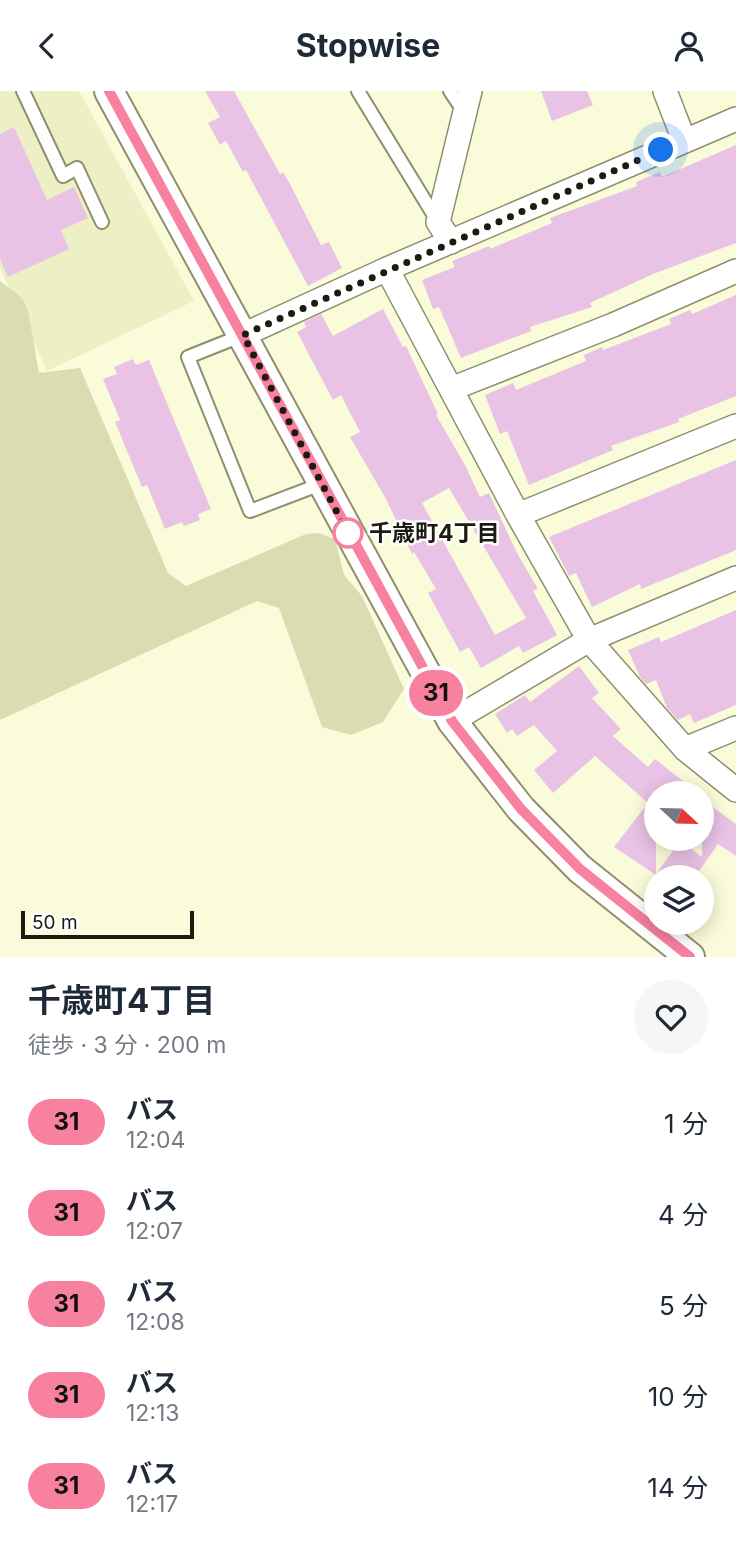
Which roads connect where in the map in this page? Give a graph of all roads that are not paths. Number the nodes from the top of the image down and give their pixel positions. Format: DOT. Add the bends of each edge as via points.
graph roads {
  1 [pos="23,91"];
  2 [pos="109,91"];
  3 [pos="358,91"];
  4 [pos="450,91"];
  5 [pos="665,91"];
  6 [pos="467,101"];
  7 [pos="736,119"];
  8 [pos="684,139"];
  9 [pos="102,222"];
  10 [pos="438,222"];
  11 [pos="452,242"];
  12 [pos="387,269"];
  13 [pos="736,271"];
  14 [pos="243,335"];
  15 [pos="451,389"];
  16 [pos="736,426"];
  17 [pos="321,484"];
  18 [pos="518,515"];
  19 [pos="736,578"];
  20 [pos="589,640"];
  21 [pos="452,721"];
  22 [pos="736,728"];
  23 [pos="685,749"];
  24 [pos="736,790"];
  25 [pos="690,957"];
  1 -- 9 [label="lane" via="63,176 78,168"];
  2 -- 14 [label="street"];
  3 -- 10 [label="lane"];
  4 -- 6 [label="lane"];
  5 -- 8 [label="street"];
  6 -- 10 [label="street"];
  7 -- 8 [label="street"];
  8 -- 11 [label="street"];
  10 -- 11 [label="street"];
  11 -- 12 [label="street"];
  12 -- 14 [label="street"];
  12 -- 15 [label="street"];
  13 -- 15 [label="street"];
  14 -- 17 [label="street"];
  14 -- 17 [label="lane" via="188,357 250,511"];
  15 -- 18 [label="street"];
  16 -- 18 [label="street"];
  17 -- 21 [label="street"];
  18 -- 20 [label="street"];
  19 -- 20 [label="street"];
  20 -- 21 [label="street"];
  20 -- 23 [label="street"];
  21 -- 25 [label="street" via="521,809 580,869"];
  22 -- 23 [label="street"];
  23 -- 24 [label="street"];
}
